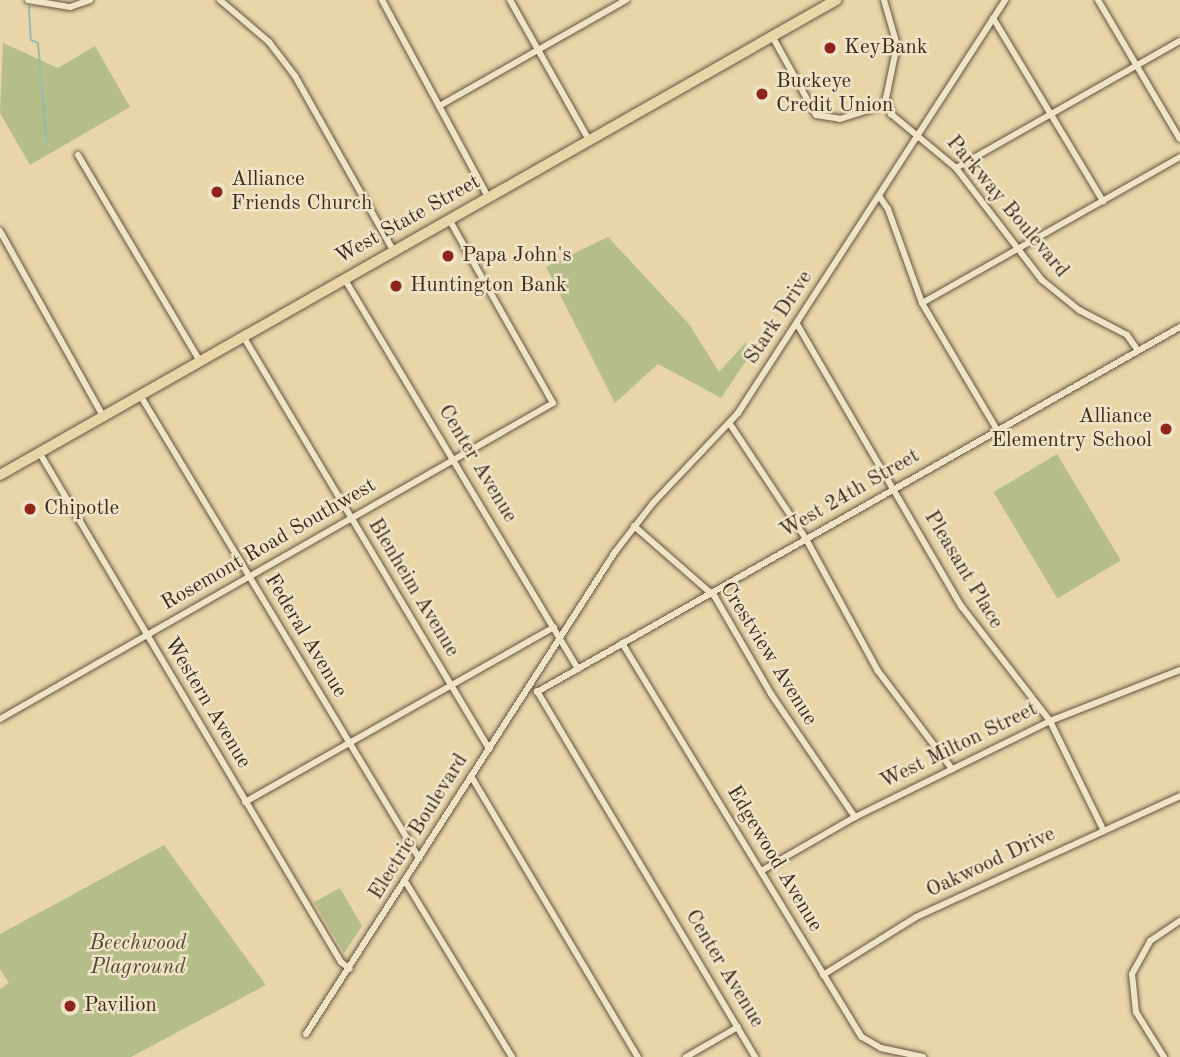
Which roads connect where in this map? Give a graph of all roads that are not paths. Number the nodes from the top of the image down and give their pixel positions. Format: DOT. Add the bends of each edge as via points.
graph roads {
  1 [pos="28,0"];
  2 [pos="90,0"];
  3 [pos="382,0"];
  4 [pos="510,0"];
  5 [pos="626,0"];
  6 [pos="836,0"];
  7 [pos="884,0"];
  8 [pos="1005,0"];
  9 [pos="1098,0"];
  10 [pos="222,1"];
  11 [pos="993,18"];
  12 [pos="772,36"];
  13 [pos="1180,41"];
  14 [pos="538,50"];
  15 [pos="1137,65"];
  16 [pos="887,104"];
  17 [pos="441,105"];
  18 [pos="1050,114"];
  19 [pos="919,134"];
  20 [pos="1180,139"];
  21 [pos="589,140"];
  22 [pos="78,155"];
  23 [pos="1180,157"];
  24 [pos="956,168"];
  25 [pos="879,196"];
  26 [pos="488,197"];
  27 [pos="1103,201"];
  28 [pos="449,219"];
  29 [pos="0,231"];
  30 [pos="393,250"];
  31 [pos="1015,250"];
  32 [pos="344,278"];
  33 [pos="922,303"];
  34 [pos="797,324"];
  35 [pos="1180,327"];
  36 [pos="243,336"];
  37 [pos="1138,351"];
  38 [pos="200,361"];
  39 [pos="140,395"];
  40 [pos="103,416"];
  41 [pos="730,424"];
  42 [pos="997,430"];
  43 [pos="39,452"];
  44 [pos="454,459"];
  45 [pos="0,473"];
  46 [pos="894,489"];
  47 [pos="351,518"];
  48 [pos="634,526"];
  49 [pos="806,539"];
  50 [pos="249,577"];
  51 [pos="711,592"];
  52 [pos="554,627"];
  53 [pos="146,635"];
  54 [pos="560,637"];
  55 [pos="622,643"];
  56 [pos="578,669"];
  57 [pos="1180,670"];
  58 [pos="531,684"];
  59 [pos="450,685"];
  60 [pos="537,692"];
  61 [pos="0,719"];
  62 [pos="1050,721"];
  63 [pos="348,743"];
  64 [pos="489,749"];
  65 [pos="952,769"];
  66 [pos="471,776"];
  67 [pos="1180,796"];
  68 [pos="245,802"];
  69 [pos="855,817"];
  70 [pos="1103,829"];
  71 [pos="419,858"];
  72 [pos="761,870"];
  73 [pos="405,881"];
  74 [pos="1180,920"];
  75 [pos="350,969"];
  76 [pos="823,975"];
  77 [pos="738,1027"];
  78 [pos="306,1034"];
  79 [pos="512,1057"];
  80 [pos="638,1057"];
  81 [pos="685,1057"];
  82 [pos="755,1057"];
  83 [pos="923,1057"];
  84 [pos="1164,1057"];
  1 -- 2 [label="street" via="70,7"];
  3 -- 17 [label="street"];
  4 -- 14 [label="street"];
  5 -- 14 [label="street"];
  6 -- 12 [label="highway, West State Street"];
  7 -- 16 [label="street" via="897,53"];
  8 -- 11 [label="street, Stark Drive"];
  9 -- 15 [label="street"];
  10 -- 30 [label="street" via="269,43 295,76"];
  11 -- 18 [label="street"];
  11 -- 19 [label="street, Stark Drive"];
  12 -- 16 [label="street" via="816,115 840,119"];
  12 -- 21 [label="highway, West State Street"];
  13 -- 15 [label="street"];
  14 -- 17 [label="street"];
  14 -- 21 [label="street"];
  15 -- 18 [label="street"];
  15 -- 20 [label="street"];
  16 -- 19 [label="street, Parkway Boulevard" via="895,118"];
  17 -- 26 [label="street"];
  18 -- 24 [label="street"];
  18 -- 27 [label="street"];
  19 -- 24 [label="street, Parkway Boulevard"];
  19 -- 25 [label="street, Stark Drive"];
  21 -- 26 [label="highway, West State Street"];
  22 -- 38 [label="street"];
  23 -- 27 [label="street"];
  24 -- 31 [label="street, Parkway Boulevard"];
  25 -- 33 [label="street" via="888,209"];
  25 -- 34 [label="street, Stark Drive"];
  26 -- 28 [label="highway, West State Street"];
  27 -- 31 [label="street"];
  28 -- 30 [label="highway, West State Street"];
  28 -- 44 [label="street, Rosemont Road Southwest" via="554,401"];
  29 -- 40 [label="street"];
  30 -- 32 [label="highway, West State Street"];
  31 -- 33 [label="street"];
  31 -- 37 [label="street, Parkway Boulevard" via="1053,290 1088,316 1127,335"];
  32 -- 36 [label="highway, West State Street"];
  32 -- 44 [label="street, Center Avenue"];
  33 -- 42 [label="street"];
  34 -- 41 [label="street, Stark Drive"];
  34 -- 46 [label="street, Pleasant Place"];
  35 -- 37 [label="street, West 24th Street"];
  36 -- 38 [label="highway, West State Street"];
  36 -- 47 [label="street, Blenheim Avenue"];
  37 -- 42 [label="street, West 24th Street"];
  38 -- 39 [label="highway, West State Street"];
  39 -- 40 [label="highway, West State Street"];
  39 -- 50 [label="street, Federal Avenue"];
  40 -- 43 [label="highway, West State Street"];
  41 -- 48 [label="street, Stark Drive"];
  41 -- 49 [label="street"];
  42 -- 46 [label="street, West 24th Street"];
  43 -- 45 [label="highway, West State Street"];
  43 -- 53 [label="street, Western Avenue"];
  44 -- 47 [label="street, Rosemont Road Southwest"];
  44 -- 52 [label="street, Center Avenue"];
  46 -- 49 [label="street, West 24th Street"];
  46 -- 62 [label="street, Pleasant Place" via="975,626"];
  47 -- 50 [label="street, Rosemont Road Southwest"];
  47 -- 59 [label="street, Blenheim Avenue"];
  48 -- 51 [label="street, Crestview Avenue"];
  48 -- 54 [label="street, Stark Drive"];
  49 -- 51 [label="street, West 24th Street"];
  49 -- 65 [label="street" via="878,671"];
  50 -- 53 [label="street, Rosemont Road Southwest"];
  50 -- 63 [label="street, Federal Avenue"];
  51 -- 55 [label="street, West 24th Street"];
  51 -- 69 [label="street, Crestview Avenue" via="771,694"];
  52 -- 54 [label="street, Center Avenue"];
  52 -- 59 [label="street"];
  53 -- 61 [label="street, Rosemont Road Southwest"];
  53 -- 68 [label="street, Western Avenue"];
  54 -- 56 [label="street, Center Avenue"];
  54 -- 58 [label="street, Electric Boulevard"];
  55 -- 56 [label="street, West 24th Street"];
  55 -- 72 [label="street, Edgewood Avenue"];
  56 -- 60 [label="street, West 24th Street"];
  57 -- 62 [label="street, West Milton Street"];
  58 -- 60 [label="street, Center Avenue"];
  58 -- 64 [label="street, Electric Boulevard"];
  59 -- 63 [label="street"];
  59 -- 64 [label="street, Blenheim Avenue"];
  60 -- 77 [label="street, Center Avenue"];
  62 -- 65 [label="street, West Milton Street"];
  62 -- 70 [label="street, Pleasant Place"];
  63 -- 68 [label="street"];
  63 -- 71 [label="street, Federal Avenue"];
  64 -- 66 [label="street, Electric Boulevard"];
  65 -- 69 [label="street, West Milton Street"];
  66 -- 71 [label="street, Electric Boulevard"];
  66 -- 80 [label="street"];
  67 -- 70 [label="street, Oakwood Drive"];
  68 -- 75 [label="street, Western Avenue" via="341,962"];
  69 -- 72 [label="street, West Milton Street"];
  70 -- 76 [label="street, Oakwood Drive" via="916,917"];
  71 -- 73 [label="street, Electric Boulevard"];
  72 -- 76 [label="street, Edgewood Avenue"];
  73 -- 75 [label="street, Electric Boulevard"];
  73 -- 79 [label="street"];
  74 -- 84 [label="street" via="1150,941 1132,974 1136,1012"];
  75 -- 78 [label="street, Electric Boulevard"];
  76 -- 83 [label="street, Edgewood Avenue" via="867,1042"];
  77 -- 81 [label="street"];
  77 -- 82 [label="street, Center Avenue"];
}
